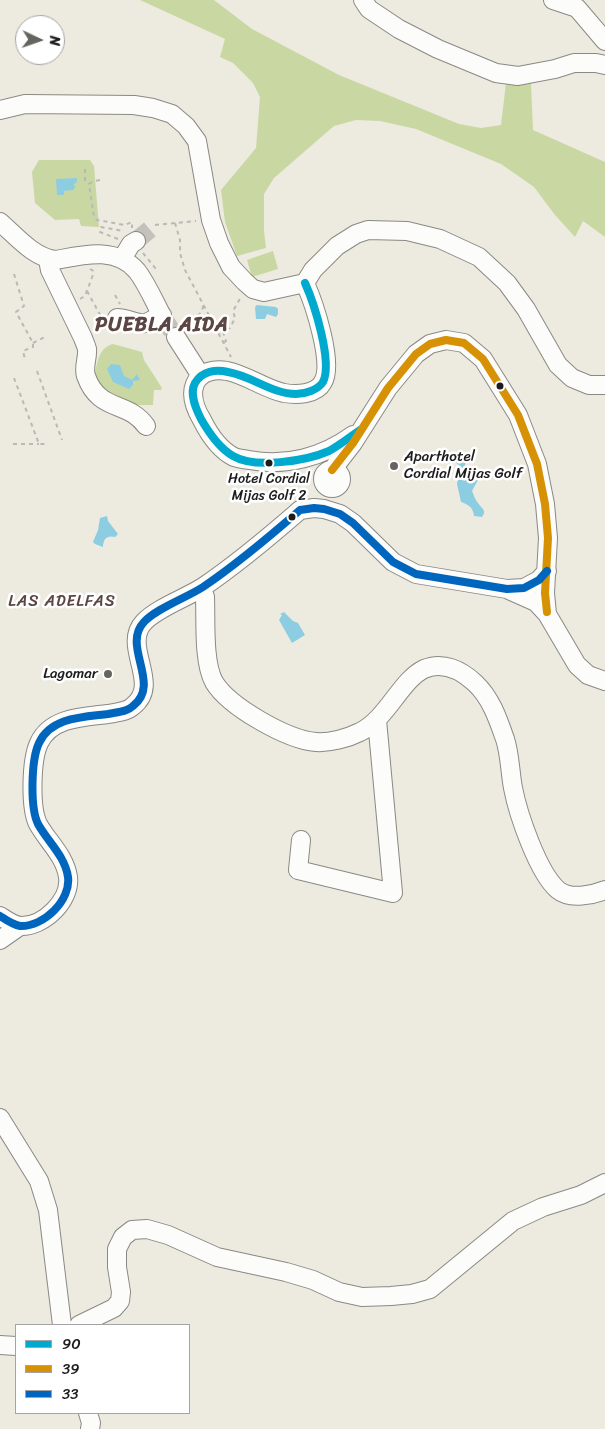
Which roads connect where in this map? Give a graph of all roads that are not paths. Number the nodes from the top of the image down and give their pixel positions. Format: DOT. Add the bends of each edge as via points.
graph roads {
  1 [pos="362,0"];
  2 [pos="553,0"];
  3 [pos="605,41"];
  4 [pos="605,66"];
  5 [pos="0,110"];
  6 [pos="0,222"];
  7 [pos="48,260"];
  8 [pos="305,283"];
  9 [pos="111,321"];
  10 [pos="180,334"];
  11 [pos="201,376"];
  12 [pos="605,385"];
  13 [pos="146,426"];
  14 [pos="360,430"];
  15 [pos="299,461"];
  16 [pos="328,478"];
  17 [pos="300,510"];
  18 [pos="353,523"];
  19 [pos="546,571"];
  20 [pos="202,588"];
  21 [pos="507,589"];
  22 [pos="547,614"];
  23 [pos="605,681"];
  24 [pos="377,720"];
  25 [pos="301,840"];
  26 [pos="605,890"];
  27 [pos="0,916"];
  28 [pos="20,926"];
  29 [pos="0,940"];
  30 [pos="0,1118"];
  31 [pos="605,1183"];
  32 [pos="62,1324"];
  33 [pos="81,1324"];
  34 [pos="0,1345"];
  35 [pos="15,1346"];
  36 [pos="88,1414"];
  37 [pos="90,1429"];
  1 -- 4 [label="street" via="369,9 399,29 496,72 518,76 574,63"];
  2 -- 3 [label="street" via="577,8"];
  5 -- 8 [label="street" via="25,104 134,105 172,114 197,141 211,220 231,267 245,282 264,292"];
  6 -- 7 [label="street"];
  7 -- 9 [label="street" via="130,248 129,263 138,272 162,315 145,323 126,318"];
  7 -- 13 [label="street" via="84,338 87,350 84,373 92,392 140,418"];
  8 -- 11 [label="street" via="315,308 325,358 325,374 318,388 297,394 282,392 226,371 208,372"];
  8 -- 12 [label="street" via="337,246 368,230 406,231 440,239 479,257 508,284 558,366 572,378 589,385"];
  10 -- 11 [label="street"];
  11 -- 15 [label="street" via="193,395 196,410 219,446 235,458 269,463"];
  14 -- 15 [label="street" via="328,451"];
  14 -- 16 [label="street"];
  14 -- 19 [label="street" via="416,354 430,344 446,340 464,343 483,359 518,415 537,464 545,504"];
  15 -- 16 [label="street" via="317,461 326,466"];
  16 -- 17 [label="street" via="320,496"];
  16 -- 18 [label="street"];
  17 -- 18 [label="street" via="324,508"];
  17 -- 20 [label="street"];
  18 -- 21 [label="street" via="393,562 416,574"];
  19 -- 21 [label="street" via="539,580 524,588"];
  19 -- 22 [label="street"];
  20 -- 24 [label="street" via="207,658 214,682 230,700 260,721 295,738 318,742 361,732"];
  20 -- 28 [label="street" via="154,615 137,632 144,689 133,707 122,712 64,720 50,729 39,743 33,807 37,823 66,868 68,886 66,895 54,910 36,922"];
  21 -- 22 [label="street" via="536,602"];
  22 -- 23 [label="street" via="577,665 588,675"];
  24 -- 25 [label="street" via="393,893 298,870"];
  24 -- 26 [label="street" via="414,676 424,669 441,664 475,683 492,703 506,741 516,799 534,854 547,877 559,891 578,896"];
  27 -- 28 [label="street"];
  28 -- 29 [label="street"];
  30 -- 32 [label="street" via="40,1181 48,1210"];
  31 -- 33 [label="street" via="513,1221 430,1289 412,1294 362,1297 339,1292 313,1280 217,1257 168,1235 146,1229 132,1230 123,1237 117,1249 120,1301 114,1308"];
  34 -- 35 [label="street"];
  36 -- 37 [label="street"];
}
